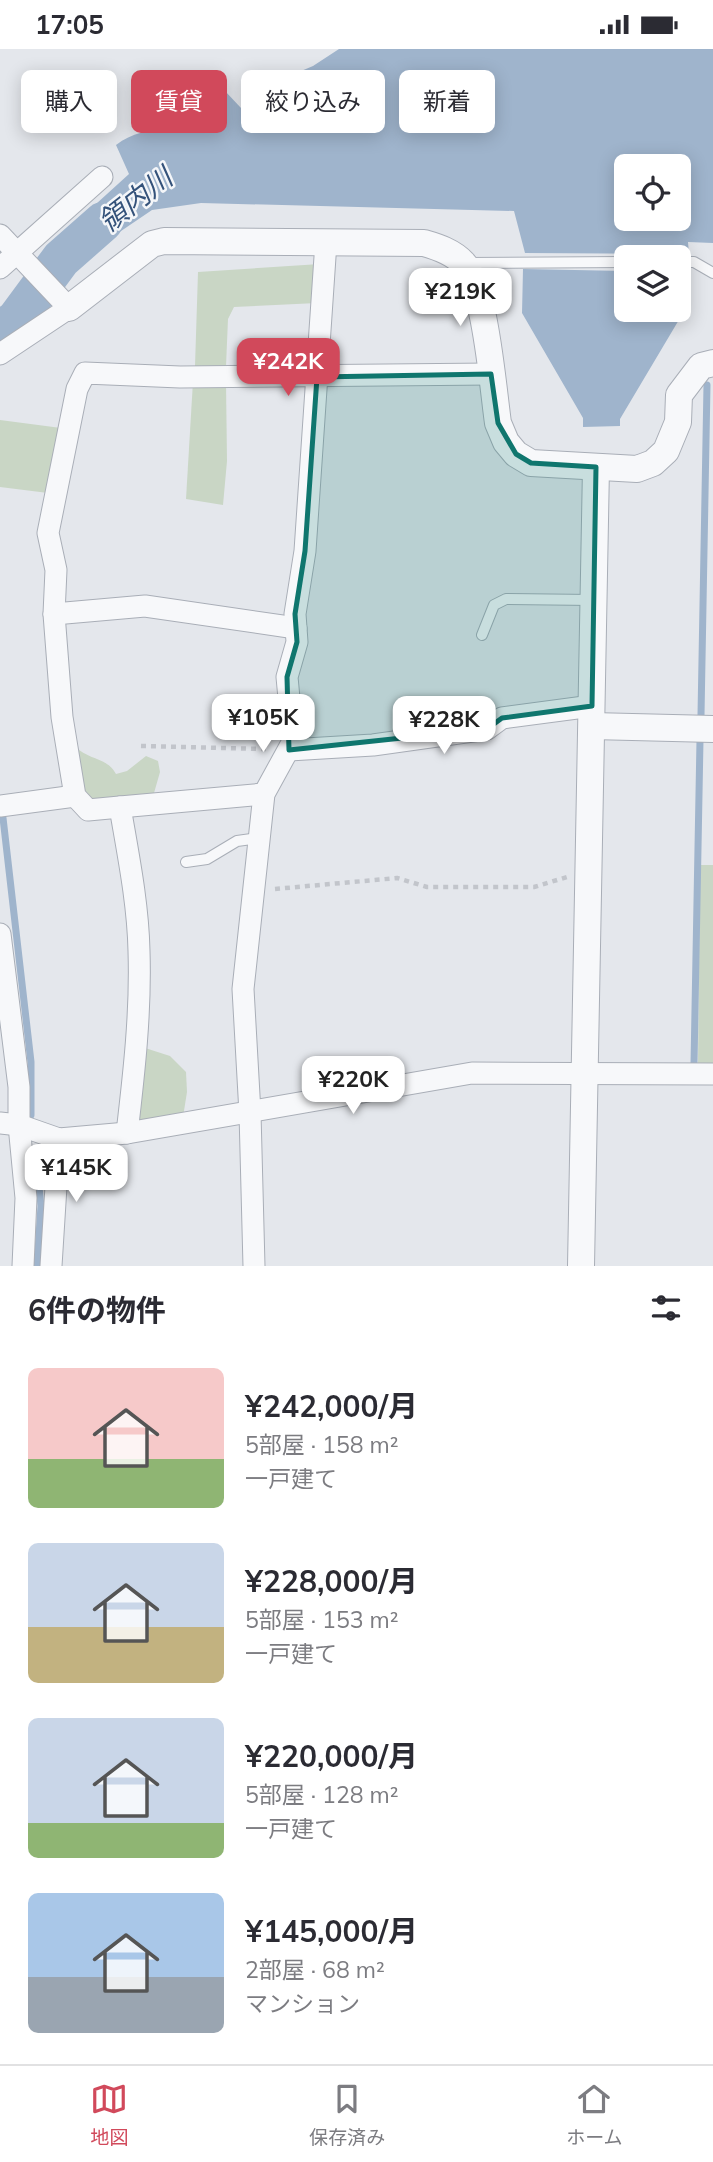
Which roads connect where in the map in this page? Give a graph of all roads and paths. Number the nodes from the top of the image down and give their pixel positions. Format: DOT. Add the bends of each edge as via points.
graph roads {
  1 [pos="102,177"];
  2 [pos="0,235"];
  3 [pos="326,242"];
  4 [pos="19,253"];
  5 [pos="614,262"];
  6 [pos="691,262"];
  7 [pos="464,263"];
  8 [pos="0,268"];
  9 [pos="713,273"];
  10 [pos="62,301"];
  11 [pos="0,354"];
  12 [pos="713,363"];
  13 [pos="491,375"];
  14 [pos="317,377"];
  15 [pos="596,467"];
  16 [pos="594,600"];
  17 [pos="54,614"];
  18 [pos="296,628"];
  19 [pos="482,635"];
  20 [pos="592,716"];
  21 [pos="713,729"];
  22 [pos="141,746"];
  23 [pos="289,750"];
  24 [pos="264,794"];
  25 [pos="75,796"];
  26 [pos="0,806"];
  27 [pos="120,807"];
  28 [pos="259,838"];
  29 [pos="186,862"];
  30 [pos="589,874"];
  31 [pos="253,891"];
  32 [pos="0,934"];
  33 [pos="585,1072"];
  34 [pos="713,1074"];
  35 [pos="250,1113"];
  36 [pos="9,1124"];
  37 [pos="127,1133"];
  38 [pos="59,1139"];
  39 [pos="23,1266"];
  40 [pos="51,1266"];
  41 [pos="254,1266"];
  42 [pos="581,1266"];
  1 -- 4 [label="street"];
  2 -- 4 [label="street"];
  3 -- 7 [label="street" via="424,243 452,253"];
  3 -- 10 [label="street" via="164,241"];
  3 -- 14 [label="street"];
  4 -- 8 [label="street"];
  4 -- 10 [label="street"];
  5 -- 7 [label="lane"];
  6 -- 9 [label="lane"];
  7 -- 13 [label="street" via="479,298"];
  10 -- 11 [label="street"];
  12 -- 15 [label="street" via="701,366 679,395 678,422 666,451 653,463 637,469"];
  13 -- 14 [label="street"];
  13 -- 15 [label="street" via="498,423 516,454 531,463"];
  14 -- 17 [label="street" via="85,373 76,389 48,533 56,570"];
  14 -- 18 [label="street"];
  15 -- 16 [label="street"];
  16 -- 19 [label="lane" via="506,599 494,605"];
  16 -- 20 [label="street"];
  17 -- 18 [label="street" via="145,606"];
  17 -- 25 [label="street" via="62,717"];
  18 -- 23 [label="street" via="297,642 287,677 293,741"];
  20 -- 21 [label="street"];
  20 -- 23 [label="street" via="502,718 487,729 373,745"];
  20 -- 30 [label="street"];
  22 -- 23 [label="path"];
  23 -- 24 [label="street"];
  24 -- 27 [label="street"];
  24 -- 28 [label="street"];
  25 -- 26 [label="street"];
  25 -- 27 [label="street" via="88,810"];
  27 -- 37 [label="street" via="139,949 138,1029"];
  28 -- 29 [label="lane" via="237,841 207,859"];
  28 -- 31 [label="street"];
  30 -- 31 [label="path" via="534,887 427,887 397,879"];
  30 -- 33 [label="street"];
  31 -- 35 [label="street" via="243,989"];
  32 -- 36 [label="street" via="19,1087"];
  33 -- 34 [label="street"];
  33 -- 35 [label="street" via="472,1073"];
  33 -- 42 [label="street"];
  35 -- 37 [label="street"];
  35 -- 41 [label="street"];
  36 -- 38 [label="street"];
  36 -- 39 [label="street" via="26,1198"];
  37 -- 38 [label="street"];
  38 -- 40 [label="street"];
}
